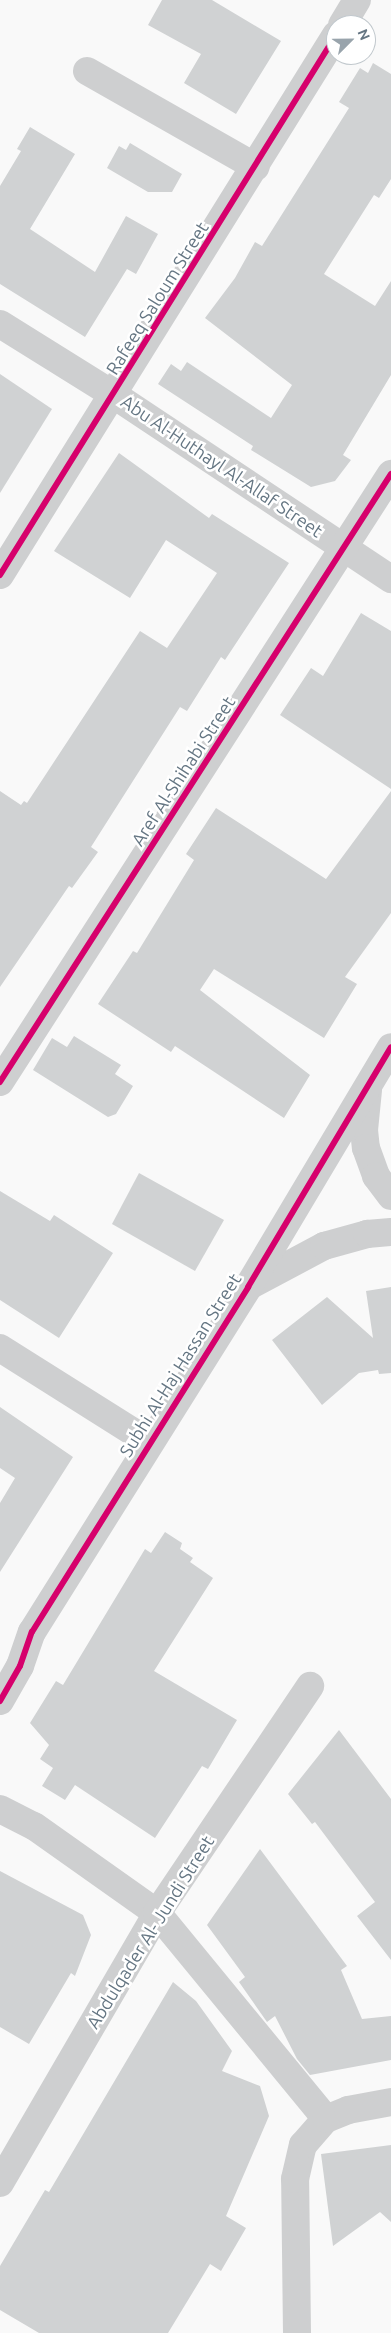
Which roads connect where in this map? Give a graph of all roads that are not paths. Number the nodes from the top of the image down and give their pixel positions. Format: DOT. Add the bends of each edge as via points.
graph roads {
  1 [pos="357,0"];
  2 [pos="348,15"];
  3 [pos="326,52"];
  4 [pos="87,71"];
  5 [pos="256,167"];
  6 [pos="0,324"];
  7 [pos="114,394"];
  8 [pos="391,474"];
  9 [pos="345,548"];
  10 [pos="0,575"];
  11 [pos="391,579"];
  12 [pos="391,1046"];
  13 [pos="370,1080"];
  14 [pos="0,1082"];
  15 [pos="391,1196"];
  16 [pos="391,1232"];
  17 [pos="248,1287"];
  18 [pos="0,1348"];
  19 [pos="149,1442"];
  20 [pos="32,1632"];
  21 [pos="0,1666"];
  22 [pos="310,1686"];
  23 [pos="0,1701"];
  24 [pos="0,1793"];
  25 [pos="0,1809"];
  26 [pos="34,1826"];
  27 [pos="157,1913"];
  28 [pos="391,2102"];
  29 [pos="326,2118"];
  30 [pos="0,2183"];
  31 [pos="297,2333"];
  1 -- 2 [label="street"];
  3 -- 5 [label="street, Rafeeq Saloum Street"];
  4 -- 5 [label="street"];
  5 -- 7 [label="street, Rafeeq Saloum Street"];
  6 -- 7 [label="street, Abu Al-Huthayl Al-Allaf Street"];
  7 -- 9 [label="street, Abu Al-Huthayl Al-Allaf Street"];
  7 -- 10 [label="street, Rafeeq Saloum Street"];
  8 -- 9 [label="street, Aref Al-Shihabi Street"];
  9 -- 11 [label="street, Abu Al-Huthayl Al-Allaf Street"];
  9 -- 14 [label="street, Aref Al-Shihabi Street"];
  12 -- 13 [label="street, Subhi Al-Haj Hassan Street"];
  13 -- 15 [label="street" via="365,1112 366,1148 378,1181"];
  13 -- 17 [label="street, Subhi Al-Haj Hassan Street"];
  16 -- 17 [label="street" via="368,1234 324,1246"];
  17 -- 19 [label="street, Subhi Al-Haj Hassan Street"];
  18 -- 19 [label="street"];
  19 -- 20 [label="street, Subhi Al-Haj Hassan Street"];
  20 -- 21 [label="street, Subhi Al-Haj Hassan Street"];
  20 -- 23 [label="street, Subhi Al-Haj Hassan Street" via="20,1666"];
  22 -- 27 [label="street, Abdulqader Al- Jundi Street"];
  24 -- 26 [label="street"];
  25 -- 26 [label="street"];
  26 -- 27 [label="street"];
  27 -- 29 [label="street"];
  27 -- 30 [label="street, Abdulqader Al- Jundi Street"];
  28 -- 29 [label="street" via="348,2110"];
  29 -- 31 [label="street" via="303,2146 295,2179"];
}
